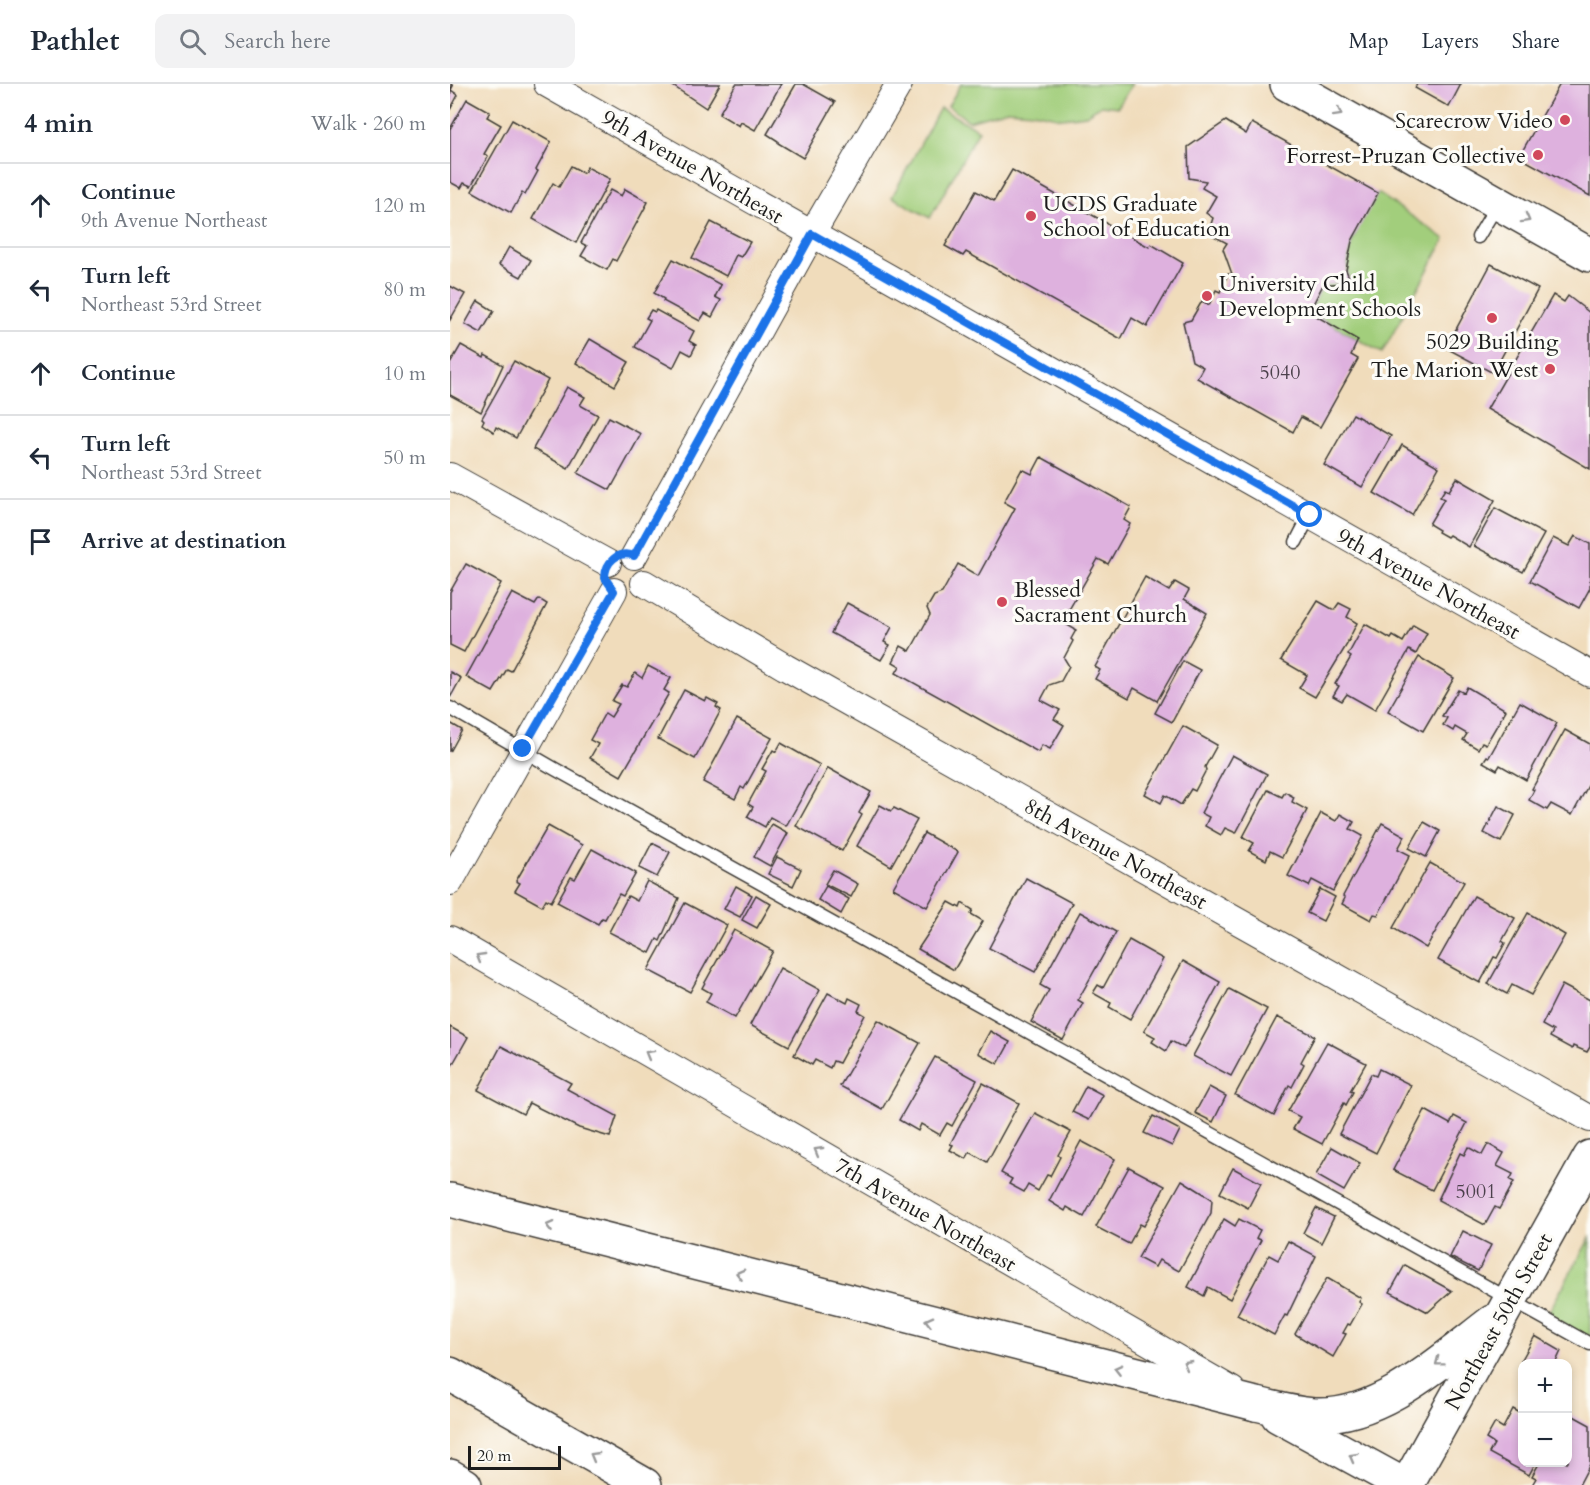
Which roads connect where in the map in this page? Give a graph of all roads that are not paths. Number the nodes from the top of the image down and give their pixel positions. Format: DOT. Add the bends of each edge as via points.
graph roads {
  1 [pos="547,84"];
  2 [pos="899,84"];
  3 [pos="1296,86"];
  4 [pos="1498,204"];
  5 [pos="812,234"];
  6 [pos="1478,237"];
  7 [pos="1590,255"];
  8 [pos="450,476"];
  9 [pos="1310,515"];
  10 [pos="1296,542"];
  11 [pos="634,556"];
  12 [pos="608,563"];
  13 [pos="644,583"];
  14 [pos="614,591"];
  15 [pos="1590,674"];
  16 [pos="450,708"];
  17 [pos="523,749"];
  18 [pos="450,882"];
  19 [pos="450,939"];
  20 [pos="1590,1119"];
  21 [pos="1590,1157"];
  22 [pos="450,1200"];
  23 [pos="1506,1306"];
  24 [pos="1590,1344"];
  25 [pos="450,1374"];
  26 [pos="1256,1404"];
  27 [pos="450,1476"];
  28 [pos="465,1485"];
  29 [pos="645,1485"];
  30 [pos="1405,1485"];
  1 -- 5 [label="street, 9th Avenue Northeast"];
  2 -- 5 [label="street"];
  3 -- 4 [label="main road, one-way"];
  4 -- 6 [label="lane"];
  4 -- 7 [label="main road, one-way"];
  5 -- 9 [label="street, 9th Avenue Northeast"];
  5 -- 11 [label="street"];
  8 -- 12 [label="street"];
  9 -- 10 [label="lane"];
  9 -- 15 [label="street, 9th Avenue Northeast"];
  11 -- 12 [label="street" via="624,553"];
  11 -- 13 [label="street" via="646,570"];
  12 -- 14 [label="street" via="605,578"];
  13 -- 14 [label="street" via="630,594"];
  13 -- 20 [label="street, 8th Avenue Northeast" via="785,667"];
  14 -- 17 [label="street"];
  16 -- 17 [label="lane"];
  17 -- 18 [label="street"];
  17 -- 23 [label="lane"];
  26 -- 19 [label="street, 7th Avenue Northeast, one-way"];
  21 -- 23 [label="main road, Northeast 50th Street"];
  26 -- 22 [label="main road, one-way"];
  23 -- 24 [label="lane"];
  23 -- 26 [label="main road, one-way" via="1396,1393 1362,1407 1315,1415"];
  23 -- 30 [label="main road, Northeast 50th Street"];
  29 -- 25 [label="main road, one-way"];
  30 -- 26 [label="main road, 7th Avenue Northeast, one-way"];
  27 -- 28 [label="main road"];
}
